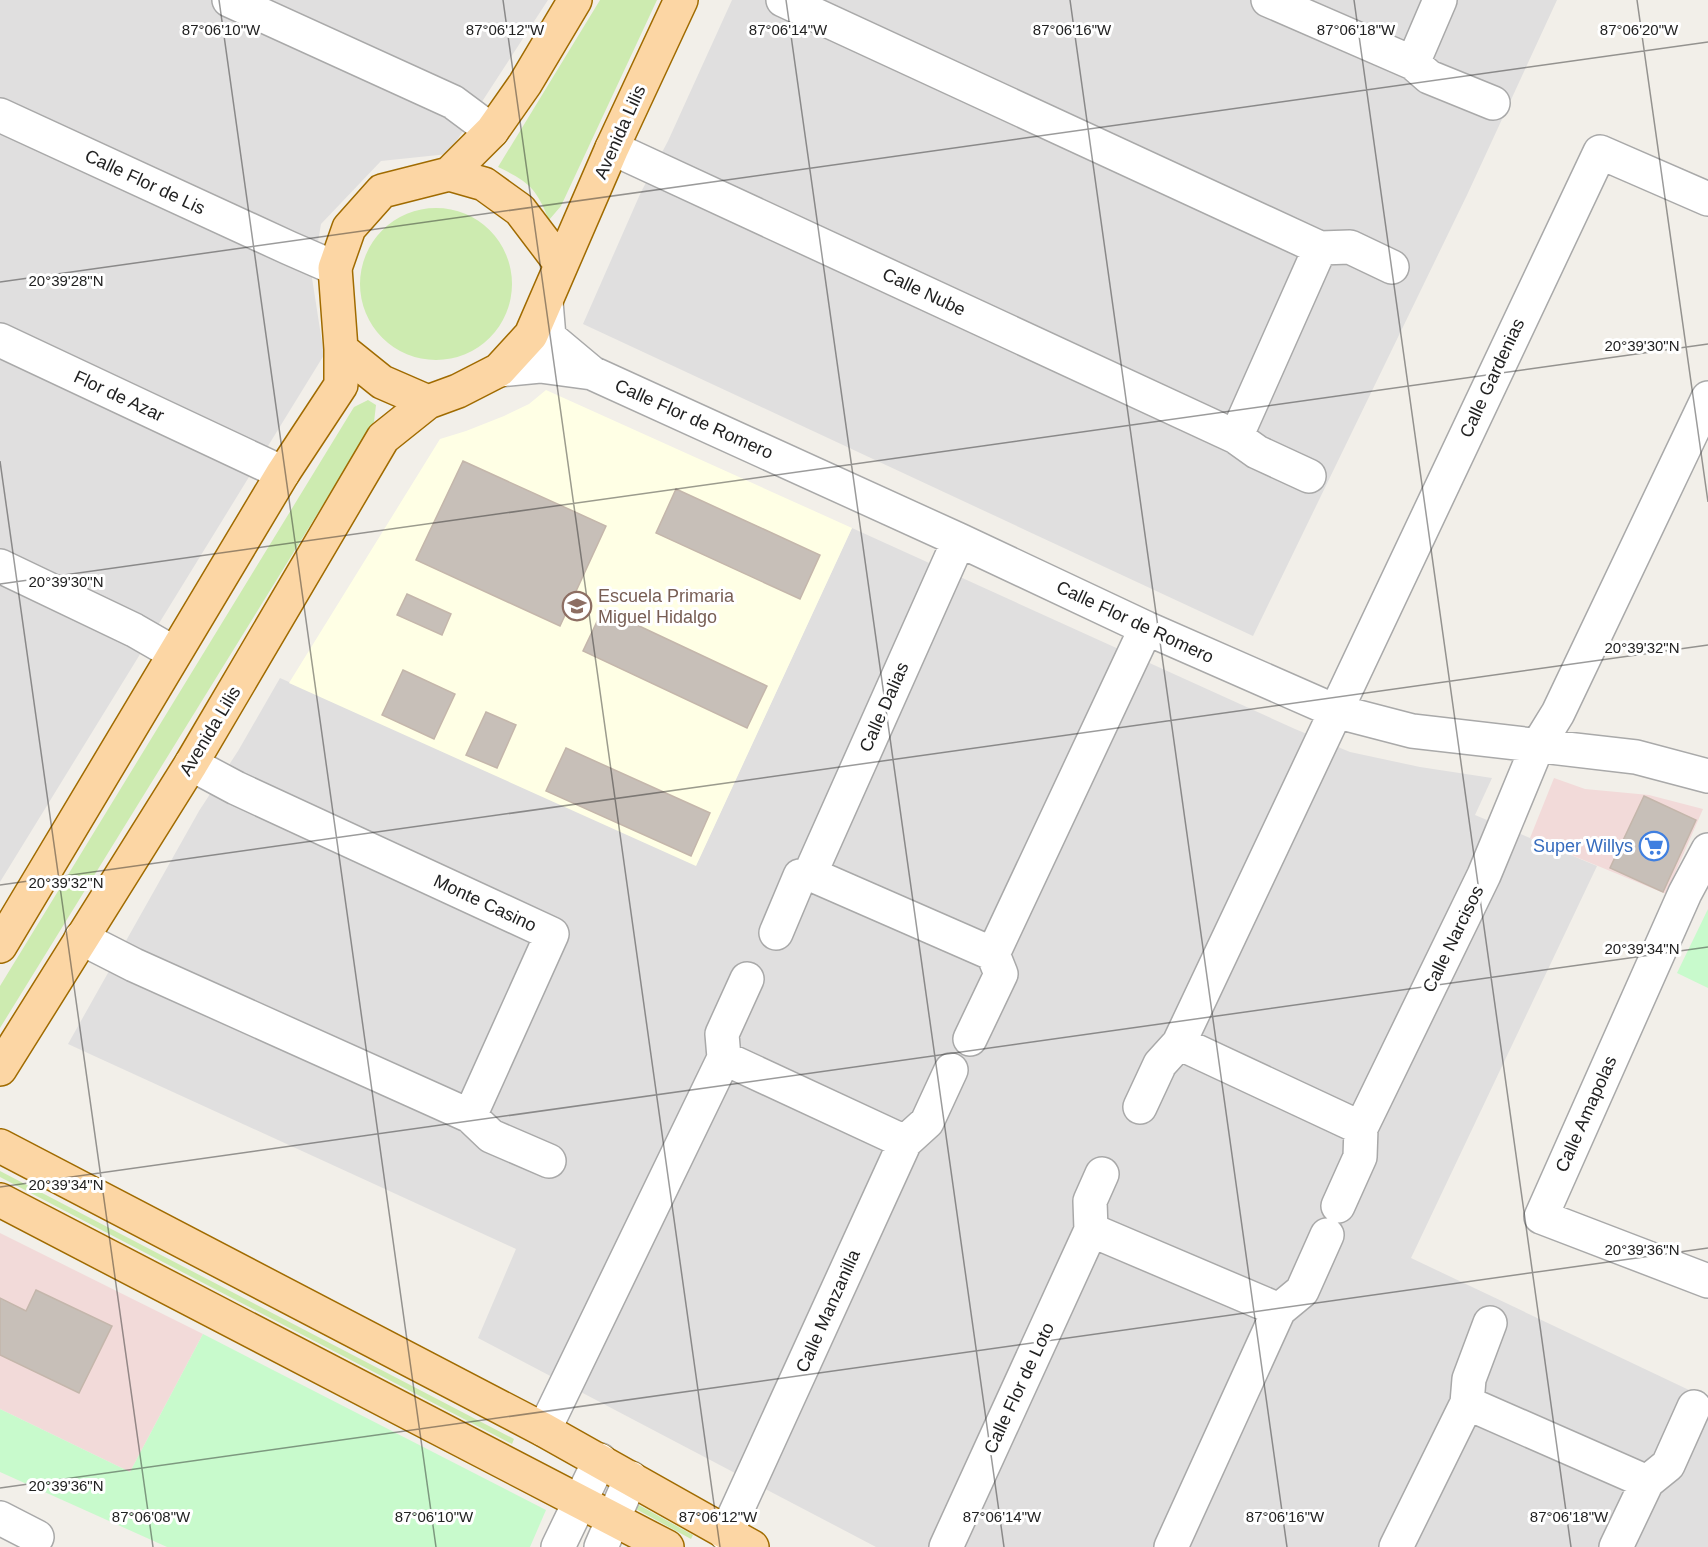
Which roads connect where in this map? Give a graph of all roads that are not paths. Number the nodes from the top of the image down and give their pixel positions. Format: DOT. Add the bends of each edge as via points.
graph roads {
  1 [pos="229,0"];
  2 [pos="575,0"];
  3 [pos="681,0"];
  4 [pos="783,0"];
  5 [pos="1268,0"];
  6 [pos="1440,0"];
  7 [pos="1413,63"];
  8 [pos="1493,103"];
  9 [pos="0,115"];
  10 [pos="492,131"];
  11 [pos="612,148"];
  12 [pos="449,174"];
  13 [pos="1708,199"];
  14 [pos="1320,248"];
  15 [pos="561,264"];
  16 [pos="335,267"];
  17 [pos="1392,267"];
  18 [pos="546,302"];
  19 [pos="0,340"];
  20 [pos="340,349"];
  21 [pos="499,370"];
  22 [pos="592,373"];
  23 [pos="1708,398"];
  24 [pos="428,402"];
  25 [pos="1236,436"];
  26 [pos="284,473"];
  27 [pos="1309,476"];
  28 [pos="959,540"];
  29 [pos="0,566"];
  30 [pos="1146,628"];
  31 [pos="174,653"];
  32 [pos="1335,711"];
  33 [pos="1537,747"];
  34 [pos="191,764"];
  35 [pos="1708,776"];
  36 [pos="1708,849"];
  37 [pos="810,874"];
  38 [pos="776,933"];
  39 [pos="81,938"];
  40 [pos="0,946"];
  41 [pos="993,954"];
  42 [pos="747,980"];
  43 [pos="970,1039"];
  44 [pos="1179,1043"];
  45 [pos="724,1058"];
  46 [pos="0,1069"];
  47 [pos="951,1070"];
  48 [pos="1140,1107"];
  49 [pos="470,1116"];
  50 [pos="1361,1128"];
  51 [pos="904,1142"];
  52 [pos="0,1146"];
  53 [pos="549,1161"];
  54 [pos="1102,1174"];
  55 [pos="0,1200"];
  56 [pos="1092,1230"];
  57 [pos="1708,1281"];
  58 [pos="1280,1310"];
  59 [pos="1490,1323"];
  60 [pos="1467,1403"];
  61 [pos="1694,1407"];
  62 [pos="544,1430"];
  63 [pos="600,1460"];
  64 [pos="631,1478"];
  65 [pos="1647,1482"];
  66 [pos="580,1500"];
  67 [pos="0,1518"];
  68 [pos="607,1533"];
  69 [pos="37,1537"];
  70 [pos="732,1542"];
  71 [pos="558,1547"];
  72 [pos="667,1547"];
  73 [pos="946,1547"];
  74 [pos="1171,1547"];
  75 [pos="1396,1547"];
  76 [pos="1616,1547"];
  1 -- 10 [label="street" via="453,102"];
  2 -- 10 [label="main road"];
  3 -- 11 [label="main road, Avenida Lilis"];
  4 -- 14 [label="street"];
  5 -- 7 [label="street"];
  6 -- 7 [label="street"];
  7 -- 8 [label="street" via="1430,77"];
  9 -- 16 [label="street, Calle Flor de Lis"];
  10 -- 12 [label="main road"];
  11 -- 15 [label="main road, Avenida Lilis"];
  11 -- 25 [label="street, Calle Nube"];
  12 -- 15 [label="main road" via="484,184 520,210"];
  12 -- 16 [label="main road" via="382,191 349,228"];
  13 -- 32 [label="street, Calle Gardenias" via="1600,152"];
  14 -- 17 [label="street" via="1350,247"];
  14 -- 25 [label="street"];
  15 -- 18 [label="main road, Avenida Lilis"];
  16 -- 20 [label="main road"];
  18 -- 21 [label="main road, Avenida Lilis" via="531,335"];
  18 -- 22 [label="street, Calle Flor de Romero" via="549,337"];
  19 -- 26 [label="street, Flor de Azar"];
  20 -- 24 [label="main road" via="382,382"];
  20 -- 26 [label="main road" via="341,386"];
  21 -- 22 [label="street, Calle Flor de Romero" via="540,366"];
  21 -- 24 [label="main road, Avenida Lilis"];
  22 -- 28 [label="street, Calle Flor de Romero"];
  23 -- 33 [label="street"];
  24 -- 34 [label="main road, Avenida Lilis" via="383,438"];
  25 -- 27 [label="street, Calle Nube" via="1257,452"];
  26 -- 31 [label="main road"];
  28 -- 30 [label="street, Calle Flor de Romero"];
  28 -- 37 [label="street, Calle Dalias"];
  29 -- 31 [label="street"];
  30 -- 32 [label="street, Calle Flor de Romero"];
  30 -- 41 [label="street"];
  31 -- 40 [label="main road"];
  32 -- 33 [label="street, Calle Flor de Romero" via="1412,731"];
  32 -- 44 [label="street"];
  33 -- 35 [label="street, Calle Flor de Romero" via="1636,757"];
  33 -- 50 [label="street, Calle Narcisos" via="1484,875"];
  34 -- 39 [label="main road, Avenida Lilis"];
  34 -- 49 [label="street, Monte Casino" via="552,934"];
  36 -- 57 [label="street, Calle Amapolas" via="1684,893 1541,1217"];
  37 -- 38 [label="street, Calle Dalias" via="800,876"];
  37 -- 41 [label="street"];
  39 -- 46 [label="main road, Avenida Lilis"];
  39 -- 49 [label="street"];
  41 -- 43 [label="street" via="1001,974"];
  42 -- 45 [label="street" via="722,1034"];
  44 -- 48 [label="street" via="1160,1064"];
  44 -- 50 [label="street"];
  45 -- 51 [label="street"];
  45 -- 62 [label="street"];
  47 -- 51 [label="street, Calle Manzanilla" via="927,1122"];
  49 -- 53 [label="street" via="491,1136"];
  50 -- 58 [label="street, Calle Narcisos" via="1360,1157 1302,1292"];
  51 -- 70 [label="street, Calle Manzanilla" via="751,1479"];
  52 -- 62 [label="main road"];
  54 -- 56 [label="street, Calle Flor de Loto" via="1090,1202"];
  55 -- 66 [label="main road"];
  56 -- 58 [label="street"];
  56 -- 73 [label="street, Calle Flor de Loto"];
  58 -- 74 [label="street"];
  59 -- 60 [label="street" via="1469,1379"];
  60 -- 65 [label="street"];
  60 -- 75 [label="street"];
  61 -- 65 [label="street" via="1668,1465"];
  62 -- 63 [label="main road"];
  63 -- 64 [label="main road"];
  63 -- 66 [label="street"];
  64 -- 68 [label="street"];
  64 -- 70 [label="main road"];
  65 -- 76 [label="street"];
  66 -- 68 [label="main road"];
  66 -- 71 [label="street"];
  67 -- 69 [label="street"];
  68 -- 72 [label="main road"];
}
